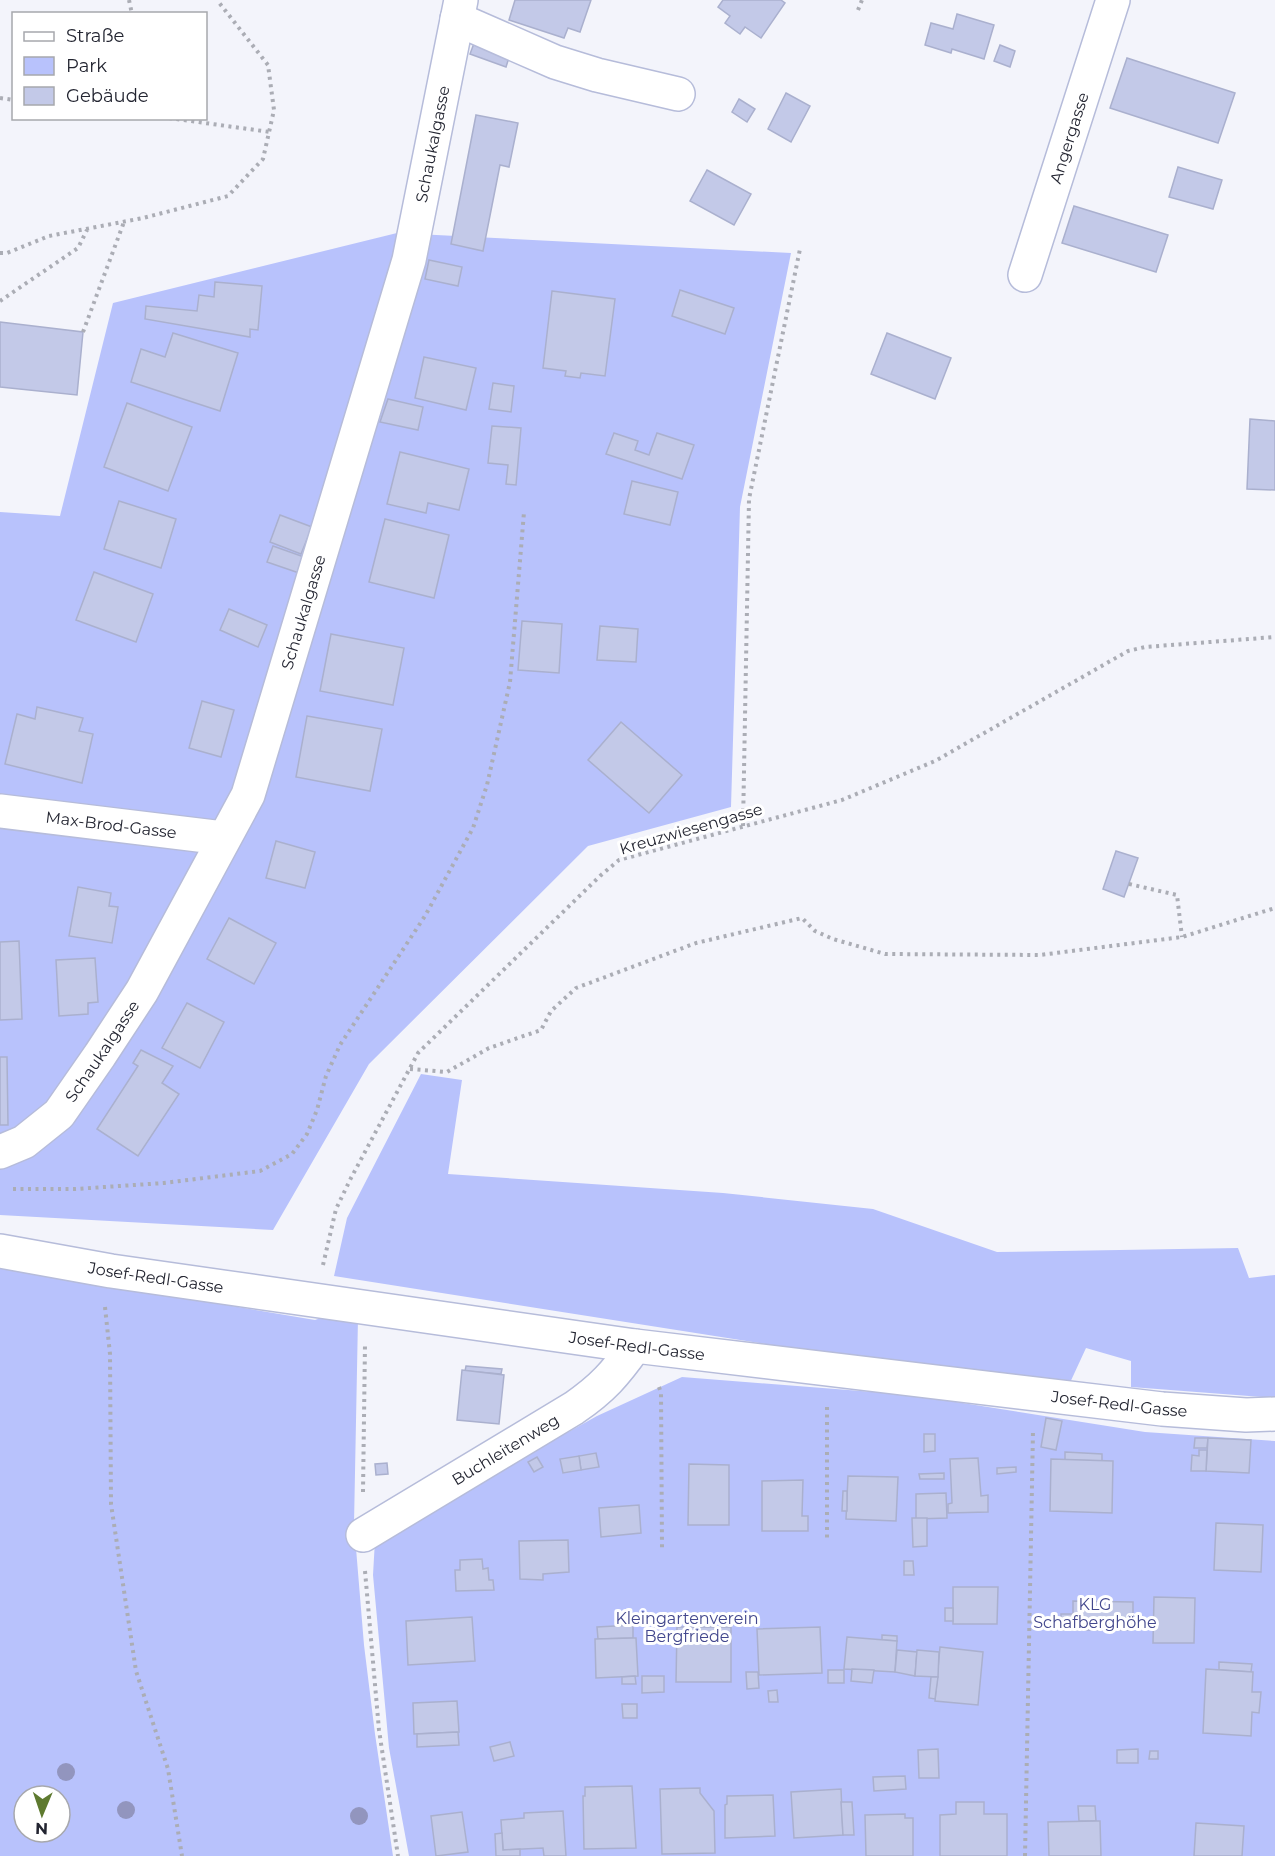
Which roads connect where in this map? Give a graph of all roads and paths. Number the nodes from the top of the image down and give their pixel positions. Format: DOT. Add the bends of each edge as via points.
graph roads {
  1 [pos="217,0"];
  2 [pos="862,0"];
  3 [pos="1113,0"];
  4 [pos="459,9"];
  5 [pos="858,10"];
  6 [pos="678,94"];
  7 [pos="183,120"];
  8 [pos="270,132"];
  9 [pos="124,222"];
  10 [pos="87,229"];
  11 [pos="800,249"];
  12 [pos="0,253"];
  13 [pos="1025,275"];
  14 [pos="0,301"];
  15 [pos="83,332"];
  16 [pos="524,512"];
  17 [pos="1275,637"];
  18 [pos="0,811"];
  19 [pos="742,826"];
  20 [pos="223,838"];
  21 [pos="1129,884"];
  22 [pos="1275,908"];
  23 [pos="1182,937"];
  24 [pos="410,1070"];
  25 [pos="0,1152"];
  26 [pos="11,1189"];
  27 [pos="0,1251"];
  28 [pos="111,1271"];
  29 [pos="315,1299"];
  30 [pos="365,1307"];
  31 [pos="635,1346"];
  32 [pos="828,1369"];
  33 [pos="1034,1394"];
  34 [pos="1275,1414"];
  35 [pos="363,1534"];
  36 [pos="827,1538"];
  37 [pos="662,1548"];
  38 [pos="182,1856"];
  39 [pos="398,1856"];
  40 [pos="1025,1856"];
  1 -- 8 [label="path" via="268,65 274,110"];
  2 -- 5 [label="path"];
  3 -- 13 [label="street, Angergasse"];
  4 -- 6 [label="street" via="555,62"];
  4 -- 20 [label="street, Schaukalgasse" via="409,260 248,795"];
  7 -- 8 [label="path"];
  8 -- 9 [label="path" via="263,159 228,196"];
  9 -- 10 [label="path"];
  9 -- 15 [label="path"];
  10 -- 12 [label="path" via="49,236"];
  10 -- 14 [label="path" via="78,248"];
  11 -- 19 [label="path" via="749,499"];
  16 -- 26 [label="path" via="510,682 487,785 473,828 425,916 340,1045 307,1134 292,1154 260,1171 164,1183"];
  17 -- 19 [label="path, Kreuzwiesengasse" via="1128,651 935,760 842,801"];
  18 -- 20 [label="street, Max-Brod-Gasse"];
  19 -- 24 [label="path, Kreuzwiesengasse" via="619,860 418,1053"];
  20 -- 25 [label="street, Schaukalgasse" via="142,991 94,1065 59,1113 24,1142"];
  21 -- 23 [label="path" via="1176,895"];
  22 -- 23 [label="path"];
  23 -- 24 [label="path" via="1040,955 885,954 814,931 802,918 696,943 576,988 551,1011 541,1030 489,1048 447,1072"];
  24 -- 29 [label="path, Kreuzwiesengasse" via="336,1209"];
  27 -- 28 [label="street, Josef-Redl-Gasse"];
  28 -- 29 [label="street, Josef-Redl-Gasse"];
  28 -- 38 [label="path" via="105,1306 110,1365 111,1504 136,1671 168,1769"];
  29 -- 30 [label="street, Josef-Redl-Gasse"];
  30 -- 31 [label="street, Josef-Redl-Gasse"];
  30 -- 35 [label="path"];
  31 -- 32 [label="street, Josef-Redl-Gasse"];
  31 -- 35 [label="street, Buchleitenweg" via="598,1392"];
  31 -- 37 [label="path" via="658,1381 661,1393"];
  32 -- 33 [label="street, Josef-Redl-Gasse"];
  32 -- 36 [label="path"];
  33 -- 34 [label="street, Josef-Redl-Gasse" via="1162,1409"];
  33 -- 40 [label="path"];
  35 -- 39 [label="path" via="379,1730"];
}
